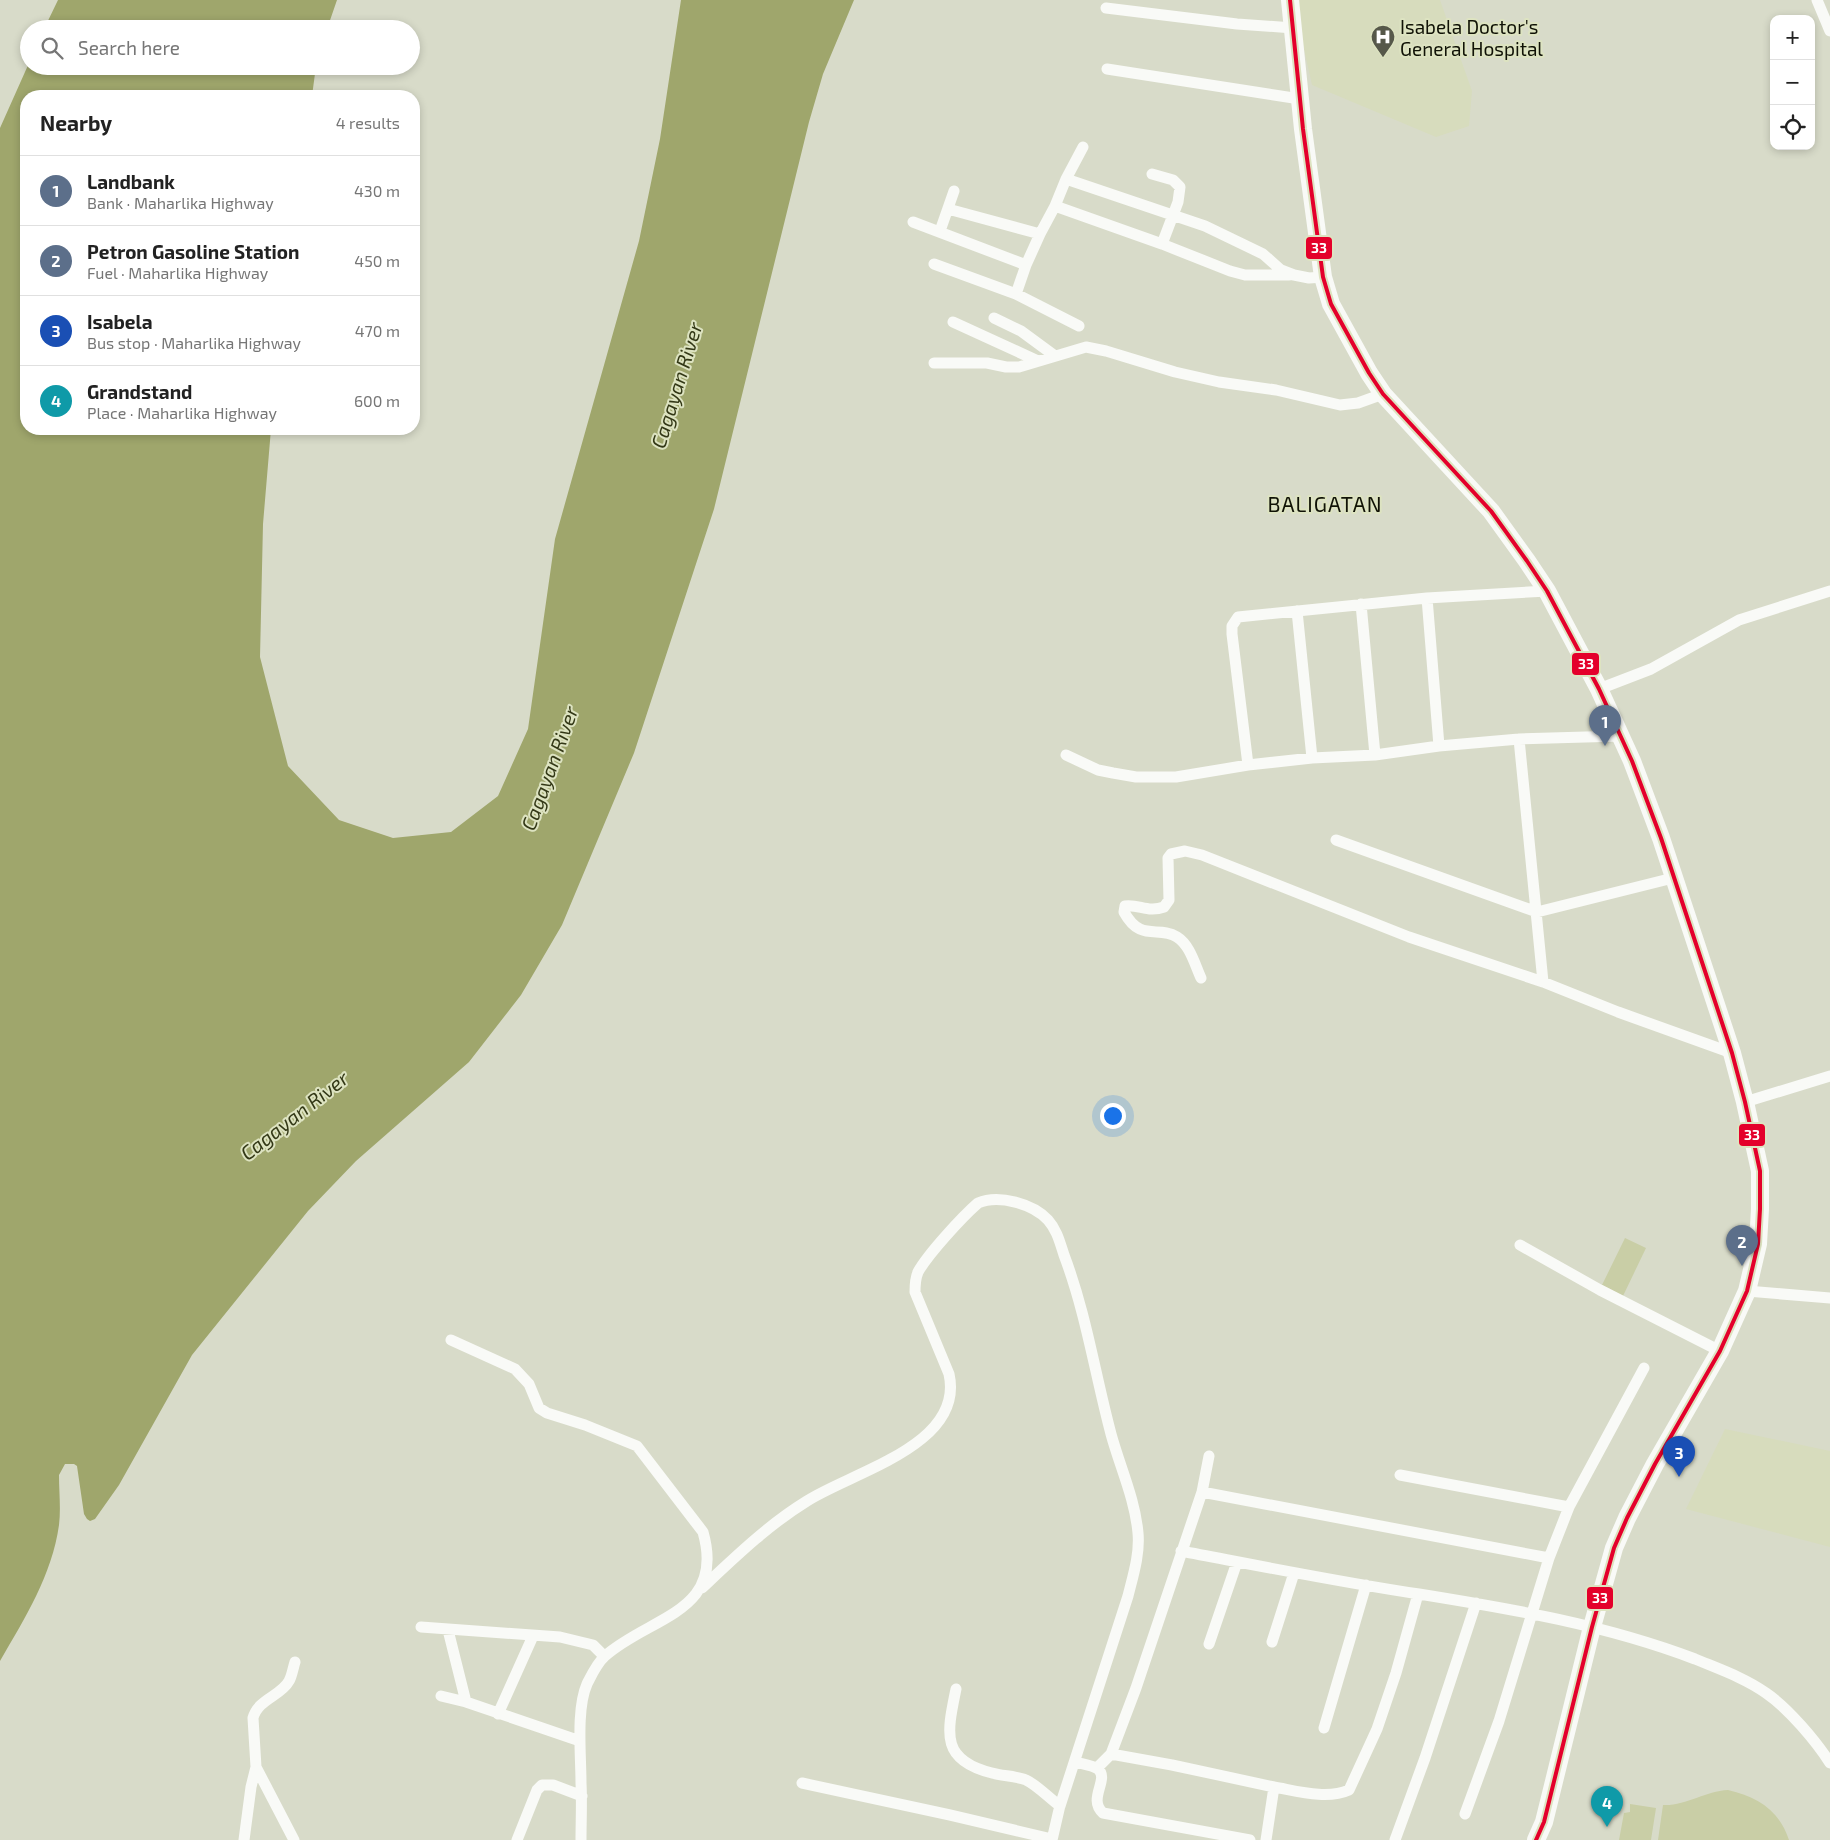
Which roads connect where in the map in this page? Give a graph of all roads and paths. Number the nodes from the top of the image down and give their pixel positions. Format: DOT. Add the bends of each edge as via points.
graph roads {
  1 [pos="1290,0"];
  2 [pos="1817,0"];
  3 [pos="1106,8"];
  4 [pos="1293,28"];
  5 [pos="1830,31"];
  6 [pos="1107,69"];
  7 [pos="1300,99"];
  8 [pos="1083,147"];
  9 [pos="1152,174"];
  10 [pos="1066,178"];
  11 [pos="954,191"];
  12 [pos="1055,206"];
  13 [pos="948,208"];
  14 [pos="1172,216"];
  15 [pos="913,222"];
  16 [pos="940,231"];
  17 [pos="1040,234"];
  18 [pos="1162,244"];
  19 [pos="934,264"];
  20 [pos="1026,265"];
  21 [pos="1294,275"];
  22 [pos="1323,277"];
  23 [pos="1016,294"];
  24 [pos="994,318"];
  25 [pos="953,322"];
  26 [pos="1079,326"];
  27 [pos="1055,356"];
  28 [pos="1038,361"];
  29 [pos="934,363"];
  30 [pos="1383,394"];
  31 [pos="1547,591"];
  32 [pos="1830,591"];
  33 [pos="1427,598"];
  34 [pos="1360,604"];
  35 [pos="1297,611"];
  36 [pos="1599,689"];
  37 [pos="1621,736"];
  38 [pos="1519,739"];
  39 [pos="1439,746"];
  40 [pos="1375,755"];
  41 [pos="1066,756"];
  42 [pos="1312,758"];
  43 [pos="1248,765"];
  44 [pos="1336,840"];
  45 [pos="1673,878"];
  46 [pos="1537,912"];
  47 [pos="1200,978"];
  48 [pos="1543,982"];
  49 [pos="1732,1053"];
  50 [pos="1830,1076"];
  51 [pos="1745,1102"];
  52 [pos="1520,1245"];
  53 [pos="1747,1291"];
  54 [pos="1830,1298"];
  55 [pos="452,1340"];
  56 [pos="1720,1351"];
  57 [pos="1644,1368"];
  58 [pos="1208,1456"];
  59 [pos="1400,1475"];
  60 [pos="1202,1492"];
  61 [pos="1569,1507"];
  62 [pos="1181,1551"];
  63 [pos="1549,1558"];
  64 [pos="1237,1562"];
  65 [pos="1294,1573"];
  66 [pos="1366,1585"];
  67 [pos="702,1588"];
  68 [pos="1418,1594"];
  69 [pos="1476,1603"];
  70 [pos="1532,1614"];
  71 [pos="421,1627"];
  72 [pos="1592,1627"];
  73 [pos="448,1630"];
  74 [pos="533,1636"];
  75 [pos="1272,1642"];
  76 [pos="1209,1644"];
  77 [pos="604,1656"];
  78 [pos="294,1662"];
  79 [pos="956,1689"];
  80 [pos="441,1696"];
  81 [pos="466,1702"];
  82 [pos="498,1714"];
  83 [pos="1324,1728"];
  84 [pos="580,1741"];
  85 [pos="1112,1754"];
  86 [pos="1075,1762"];
  87 [pos="1830,1763"];
  88 [pos="256,1767"];
  89 [pos="1097,1768"];
  90 [pos="802,1783"];
  91 [pos="1274,1787"];
  92 [pos="582,1796"];
  93 [pos="1060,1806"];
  94 [pos="1465,1814"];
  95 [pos="244,1840"];
  96 [pos="294,1840"];
  97 [pos="518,1840"];
  98 [pos="581,1840"];
  99 [pos="1052,1840"];
  100 [pos="1250,1840"];
  101 [pos="1266,1840"];
  102 [pos="1395,1840"];
  103 [pos="1536,1840"];
  1 -- 4 [label="highway"];
  2 -- 5 [label="street"];
  3 -- 4 [label="street"];
  4 -- 7 [label="highway"];
  6 -- 7 [label="street"];
  7 -- 22 [label="highway"];
  8 -- 10 [label="street"];
  9 -- 14 [label="street" via="1173,180 1180,187"];
  10 -- 12 [label="street"];
  10 -- 14 [label="street"];
  11 -- 13 [label="street"];
  12 -- 17 [label="street"];
  12 -- 18 [label="street"];
  13 -- 16 [label="street"];
  13 -- 17 [label="street"];
  14 -- 18 [label="street"];
  14 -- 21 [label="street" via="1204,226 1263,254 1281,270"];
  15 -- 16 [label="street"];
  16 -- 20 [label="street"];
  17 -- 20 [label="street"];
  18 -- 21 [label="street" via="1245,275"];
  19 -- 23 [label="street"];
  20 -- 23 [label="street"];
  21 -- 22 [label="street"];
  22 -- 30 [label="highway" via="1331,304"];
  23 -- 26 [label="street"];
  24 -- 27 [label="street" via="1021,331"];
  25 -- 28 [label="street"];
  27 -- 28 [label="street"];
  27 -- 30 [label="street" via="1086,347 1175,372 1340,405 1358,403"];
  28 -- 29 [label="street" via="1006,368 987,363"];
  30 -- 31 [label="highway" via="1491,511"];
  31 -- 33 [label="street"];
  31 -- 36 [label="highway"];
  32 -- 36 [label="street" via="1739,620 1651,669"];
  33 -- 34 [label="street"];
  33 -- 39 [label="street"];
  34 -- 35 [label="street"];
  34 -- 40 [label="street"];
  35 -- 42 [label="street"];
  35 -- 43 [label="street" via="1238,617 1232,626"];
  36 -- 37 [label="highway"];
  37 -- 38 [label="street"];
  37 -- 45 [label="highway"];
  38 -- 39 [label="street"];
  38 -- 46 [label="street"];
  39 -- 40 [label="street"];
  40 -- 42 [label="street"];
  41 -- 43 [label="street" via="1098,770 1136,777 1176,777"];
  42 -- 43 [label="street"];
  44 -- 46 [label="street"];
  45 -- 46 [label="street"];
  45 -- 49 [label="highway"];
  46 -- 48 [label="street"];
  47 -- 48 [label="street" via="1179,938 1144,931 1130,922 1123,910 1128,905 1149,910 1164,907 1169,900 1168,858 1181,851 1202,855 1409,937"];
  48 -- 49 [label="street"];
  49 -- 51 [label="highway"];
  50 -- 51 [label="street"];
  51 -- 53 [label="highway" via="1760,1171 1758,1244"];
  52 -- 56 [label="street"];
  53 -- 54 [label="street"];
  53 -- 56 [label="highway"];
  55 -- 67 [label="street" via="515,1370 529,1384 542,1411 637,1446 704,1532 708,1546"];
  56 -- 72 [label="highway" via="1627,1518 1614,1548"];
  57 -- 61 [label="street"];
  58 -- 60 [label="street"];
  59 -- 61 [label="street"];
  60 -- 62 [label="street"];
  60 -- 63 [label="street"];
  61 -- 63 [label="street"];
  62 -- 64 [label="street"];
  62 -- 85 [label="street"];
  63 -- 70 [label="street"];
  64 -- 65 [label="street"];
  64 -- 76 [label="street"];
  65 -- 66 [label="street"];
  65 -- 75 [label="street"];
  66 -- 68 [label="street"];
  66 -- 83 [label="street"];
  67 -- 77 [label="street" via="677,1611"];
  67 -- 86 [label="street" via="763,1531 808,1500 887,1461 928,1434 941,1420 951,1385 915,1292 918,1272 978,1203 999,1200 1038,1212 1055,1229 1069,1267 1119,1463 1133,1503 1138,1534 1135,1569 1128,1596"];
  68 -- 69 [label="street"];
  68 -- 91 [label="street" via="1387,1701 1349,1790 1332,1795"];
  69 -- 70 [label="street"];
  69 -- 102 [label="street"];
  70 -- 72 [label="street"];
  70 -- 94 [label="street" via="1499,1721"];
  71 -- 73 [label="street"];
  72 -- 87 [label="street" via="1658,1645 1741,1679 1767,1694 1820,1746"];
  72 -- 103 [label="highway" via="1544,1822"];
  73 -- 74 [label="street"];
  73 -- 81 [label="street"];
  74 -- 77 [label="street" via="580,1641 593,1645"];
  74 -- 82 [label="street"];
  77 -- 84 [label="street" via="586,1687"];
  78 -- 88 [label="street" via="288,1682 254,1712"];
  79 -- 93 [label="street" via="950,1744 964,1763 1026,1780"];
  80 -- 81 [label="street"];
  81 -- 82 [label="street"];
  82 -- 84 [label="street"];
  84 -- 92 [label="street"];
  85 -- 89 [label="street"];
  85 -- 91 [label="street"];
  86 -- 89 [label="street"];
  86 -- 93 [label="street"];
  88 -- 95 [label="street"];
  88 -- 96 [label="street"];
  89 -- 100 [label="street" via="1102,1777 1097,1801 1104,1813"];
  90 -- 99 [label="street"];
  91 -- 101 [label="street"];
  92 -- 97 [label="street" via="553,1785 542,1785 537,1790"];
  92 -- 98 [label="street"];
  93 -- 99 [label="street" via="1061,1801"];
}
